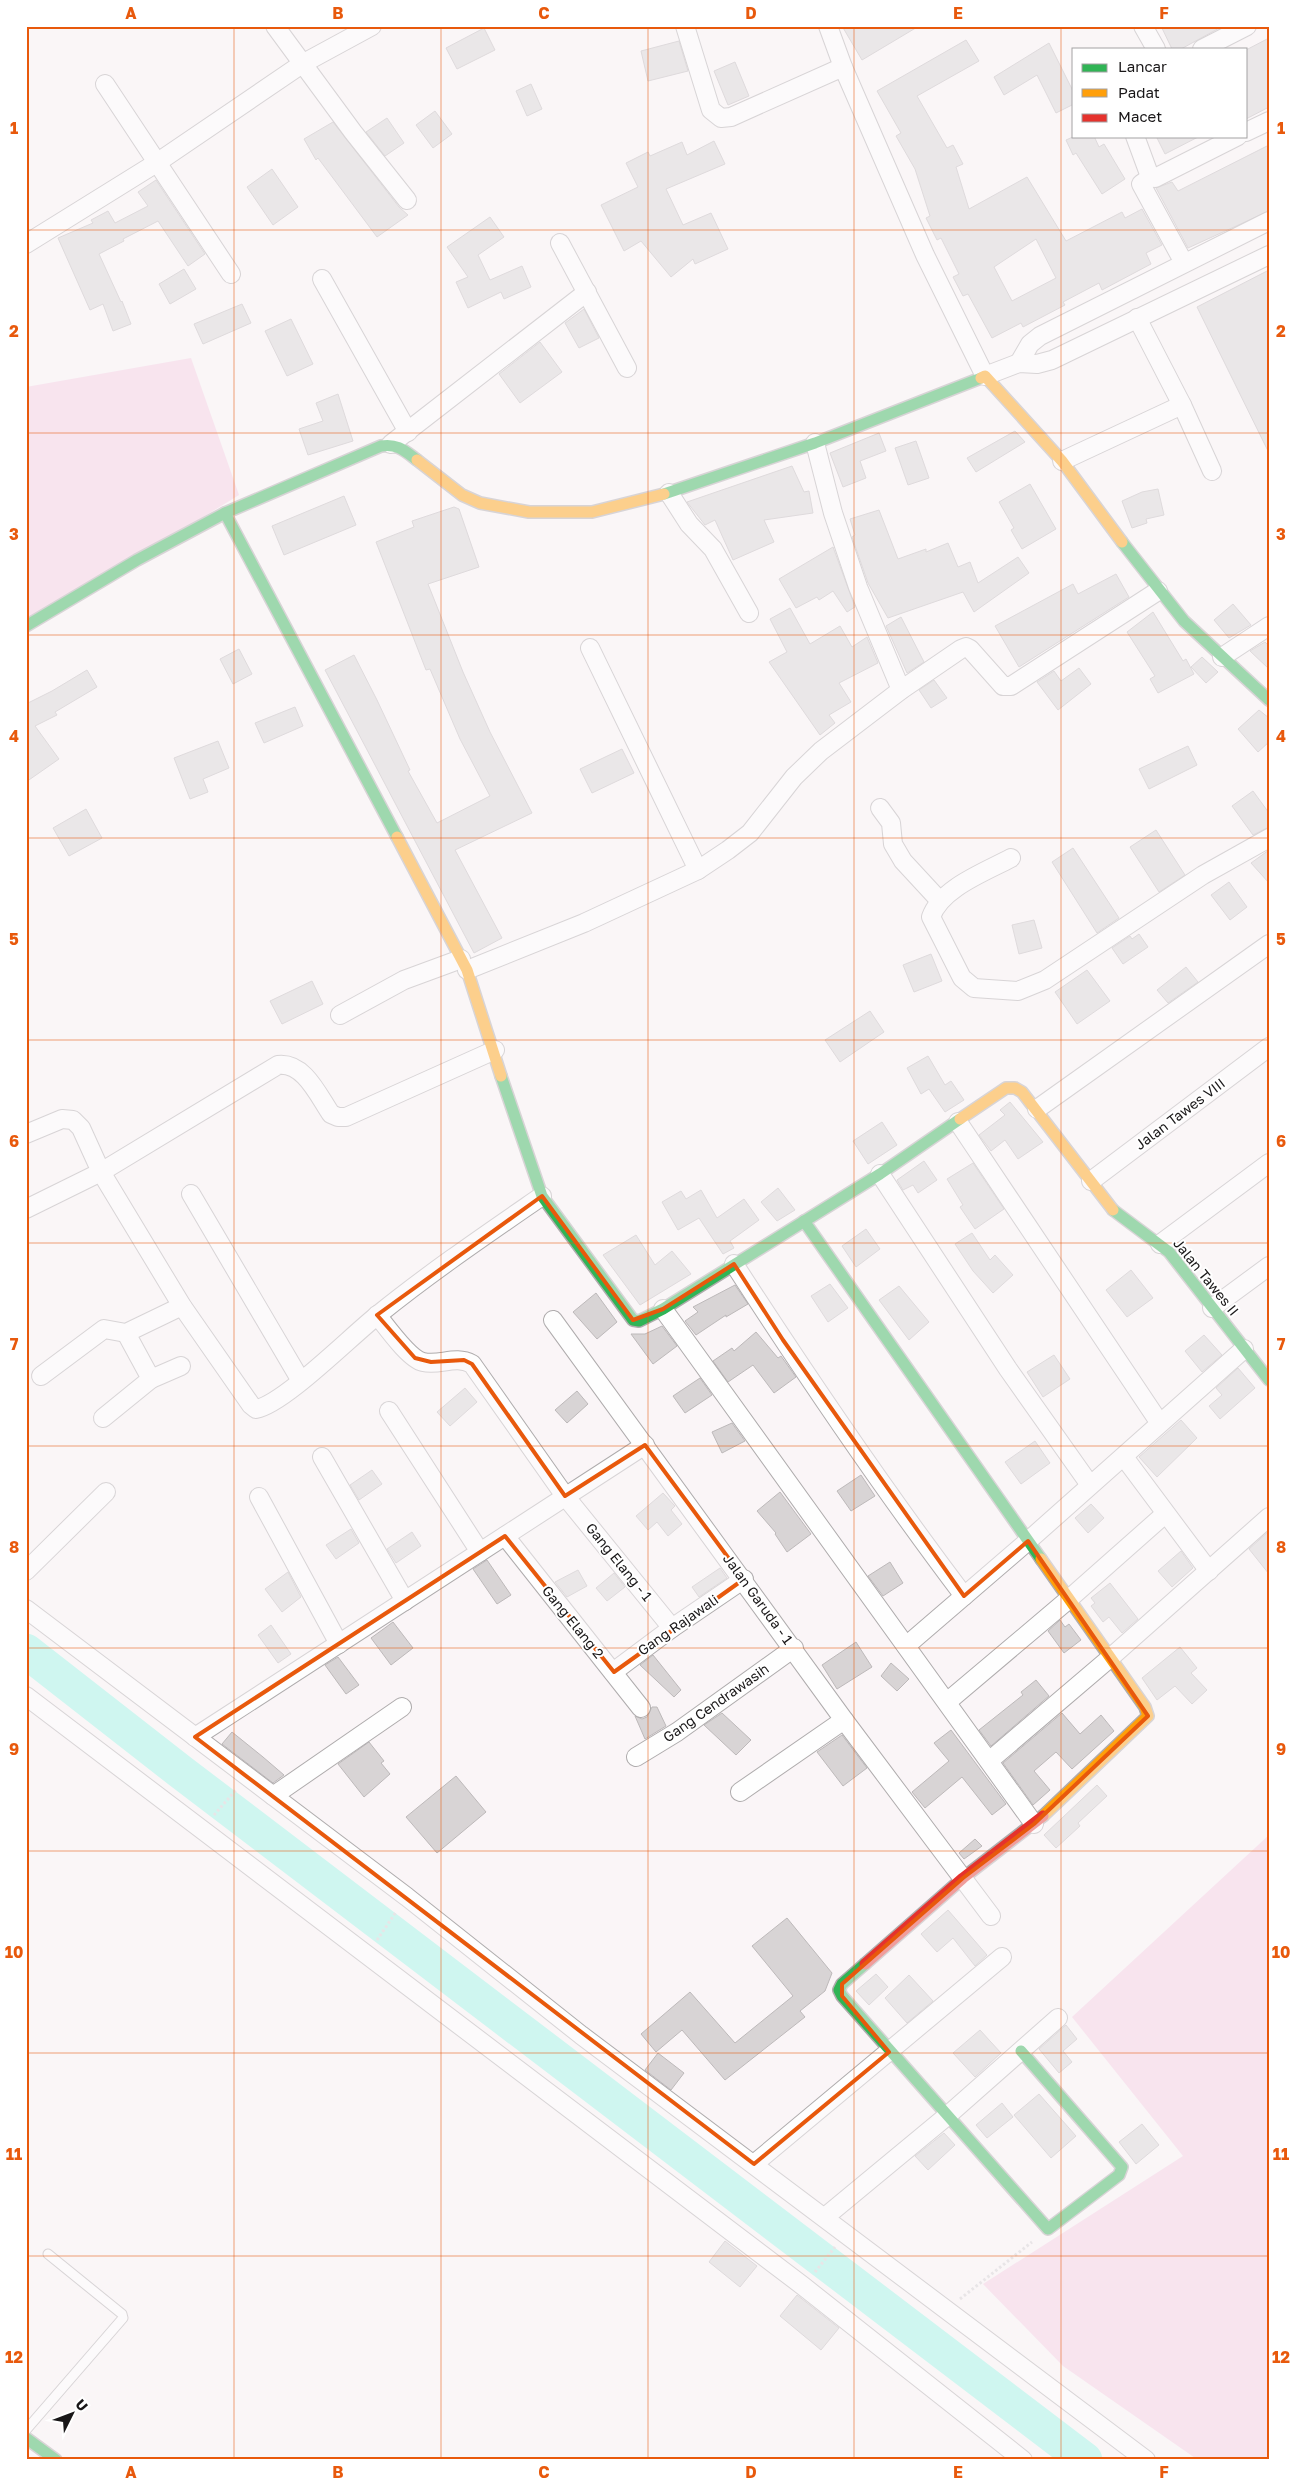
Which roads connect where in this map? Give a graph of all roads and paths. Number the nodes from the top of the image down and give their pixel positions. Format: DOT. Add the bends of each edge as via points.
graph roads {
  1 [pos="275,26"];
  2 [pos="372,26"];
  3 [pos="685,26"];
  4 [pos="828,26"];
  5 [pos="1144,26"];
  6 [pos="1247,26"];
  7 [pos="1155,48"];
  8 [pos="1204,48"];
  9 [pos="302,64"];
  10 [pos="843,68"];
  11 [pos="105,84"];
  12 [pos="1269,121"];
  13 [pos="1248,131"];
  14 [pos="1136,138"];
  15 [pos="1234,138"];
  16 [pos="158,162"];
  17 [pos="1150,175"];
  18 [pos="407,200"];
  19 [pos="1269,221"];
  20 [pos="560,243"];
  21 [pos="26,244"];
  22 [pos="1269,254"];
  23 [pos="1184,263"];
  24 [pos="232,274"];
  25 [pos="322,279"];
  26 [pos="587,292"];
  27 [pos="1137,318"];
  28 [pos="1019,363"];
  29 [pos="627,368"];
  30 [pos="985,376"];
  31 [pos="1182,405"];
  32 [pos="408,432"];
  33 [pos="815,443"];
  34 [pos="391,444"];
  35 [pos="1062,461"];
  36 [pos="1212,471"];
  37 [pos="669,493"];
  38 [pos="225,513"];
  39 [pos="1158,591"];
  40 [pos="749,613"];
  41 [pos="26,626"];
  42 [pos="1269,626"];
  43 [pos="590,648"];
  44 [pos="1222,657"];
  45 [pos="901,690"];
  46 [pos="1269,700"];
  47 [pos="880,808"];
  48 [pos="1269,838"];
  49 [pos="1011,858"];
  50 [pos="698,870"];
  51 [pos="940,900"];
  52 [pos="1269,944"];
  53 [pos="464,964"];
  54 [pos="340,1015"];
  55 [pos="1269,1047"];
  56 [pos="495,1050"];
  57 [pos="1037,1109"];
  58 [pos="958,1122"];
  59 [pos="26,1134"];
  60 [pos="1269,1163"];
  61 [pos="101,1172"];
  62 [pos="880,1174"];
  63 [pos="1091,1181"];
  64 [pos="191,1194"];
  65 [pos="542,1196"];
  66 [pos="26,1209"];
  67 [pos="804,1221"];
  68 [pos="1160,1244"];
  69 [pos="734,1264"];
  70 [pos="1269,1266"];
  71 [pos="182,1306"];
  72 [pos="1212,1308"];
  73 [pos="663,1309"];
  74 [pos="377,1315"];
  75 [pos="553,1320"];
  76 [pos="126,1333"];
  77 [pos="1244,1349"];
  78 [pos="181,1366"];
  79 [pos="41,1376"];
  80 [pos="151,1379"];
  81 [pos="1269,1379"];
  82 [pos="300,1381"];
  83 [pos="388,1411"];
  84 [pos="102,1418"];
  85 [pos="1159,1422"];
  86 [pos="645,1445"];
  87 [pos="322,1457"];
  88 [pos="1124,1457"];
  89 [pos="1090,1485"];
  90 [pos="106,1492"];
  91 [pos="565,1496"];
  92 [pos="258,1497"];
  93 [pos="1166,1514"];
  94 [pos="1269,1517"];
  95 [pos="505,1536"];
  96 [pos="1028,1541"];
  97 [pos="480,1552"];
  98 [pos="26,1571"];
  99 [pos="1209,1571"];
  100 [pos="744,1580"];
  101 [pos="964,1596"];
  102 [pos="1069,1599"];
  103 [pos="405,1601"];
  104 [pos="26,1609"];
  105 [pos="672,1628"];
  106 [pos="339,1644"];
  107 [pos="906,1646"];
  108 [pos="794,1648"];
  109 [pos="1110,1658"];
  110 [pos="614,1672"];
  111 [pos="26,1696"];
  112 [pos="947,1702"];
  113 [pos="402,1707"];
  114 [pos="641,1708"];
  115 [pos="844,1720"];
  116 [pos="195,1737"];
  117 [pos="636,1757"];
  118 [pos="989,1761"];
  119 [pos="242,1784"];
  120 [pos="740,1792"];
  121 [pos="273,1796"];
  122 [pos="210,1820"];
  123 [pos="1034,1824"];
  124 [pos="963,1878"];
  125 [pos="399,1908"];
  126 [pos="991,1916"];
  127 [pos="375,1943"];
  128 [pos="1002,1957"];
  129 [pos="1058,2018"];
  130 [pos="1022,2051"];
  131 [pos="889,2052"];
  132 [pos="948,2116"];
  133 [pos="754,2164"];
  134 [pos="825,2217"];
  135 [pos="1048,2229"];
  136 [pos="840,2240"];
  137 [pos="48,2254"];
  138 [pos="810,2278"];
  139 [pos="948,2309"];
  140 [pos="26,2430"];
  141 [pos="26,2438"];
  142 [pos="56,2460"];
  143 [pos="1023,2460"];
  144 [pos="1146,2460"];
  1 -- 9 [label="street"];
  2 -- 9 [label="street"];
  3 -- 10 [label="street" via="711,110 721,118 731,117"];
  4 -- 10 [label="street"];
  5 -- 7 [label="street"];
  6 -- 8 [label="street"];
  9 -- 16 [label="street"];
  9 -- 18 [label="street"];
  10 -- 30 [label="street" via="925,255"];
  11 -- 16 [label="street"];
  12 -- 13 [label="street"];
  14 -- 17 [label="street"];
  15 -- 17 [label="street" via="1156,178"];
  16 -- 21 [label="street"];
  16 -- 24 [label="street"];
  17 -- 23 [label="street" via="1141,184"];
  19 -- 23 [label="street"];
  20 -- 26 [label="street"];
  22 -- 27 [label="street"];
  23 -- 28 [label="street" via="1040,336 1030,344"];
  25 -- 32 [label="street"];
  26 -- 29 [label="street"];
  26 -- 32 [label="street"];
  27 -- 28 [label="street" via="1052,360 1037,364"];
  27 -- 31 [label="street"];
  28 -- 30 [label="street"];
  30 -- 33 [label="main road"];
  30 -- 35 [label="main road"];
  31 -- 35 [label="street"];
  31 -- 36 [label="street"];
  32 -- 34 [label="street"];
  33 -- 37 [label="main road"];
  33 -- 45 [label="street" via="835,521 858,587"];
  34 -- 37 [label="main road" via="401,448 462,495 480,503 529,512 592,512"];
  34 -- 38 [label="main road"];
  35 -- 39 [label="main road"];
  37 -- 40 [label="street" via="689,524 713,549"];
  38 -- 41 [label="main road" via="136,560"];
  38 -- 53 [label="main road"];
  39 -- 44 [label="main road"];
  39 -- 45 [label="street" via="1011,686 1003,686 966,647"];
  42 -- 44 [label="street"];
  43 -- 50 [label="street"];
  44 -- 46 [label="main road"];
  45 -- 50 [label="street" via="808,762 740,842"];
  47 -- 51 [label="street" via="891,823 893,844 903,860"];
  48 -- 51 [label="street" via="1203,875 1045,980 1018,991 974,988 962,978 931,917"];
  49 -- 51 [label="street"];
  50 -- 53 [label="street" via="584,923"];
  52 -- 57 [label="street"];
  53 -- 54 [label="street" via="404,980"];
  53 -- 56 [label="main road"];
  55 -- 63 [label="street, Jalan Tawes VIII"];
  56 -- 61 [label="street" via="346,1117 331,1114 299,1070 287,1064 278,1065"];
  56 -- 65 [label="main road"];
  57 -- 58 [label="main road, Jalan Tawes II" via="1022,1092 1006,1088"];
  57 -- 63 [label="main road, Jalan Tawes II"];
  58 -- 62 [label="main road, Jalan Tawes II"];
  58 -- 85 [label="street"];
  59 -- 61 [label="street" via="62,1119 73,1120 81,1128"];
  60 -- 68 [label="street"];
  61 -- 66 [label="street"];
  61 -- 71 [label="street"];
  62 -- 67 [label="main road, Jalan Tawes II"];
  62 -- 89 [label="street" via="1008,1369"];
  63 -- 68 [label="main road, Jalan Tawes II" via="1120,1218"];
  64 -- 82 [label="street"];
  65 -- 73 [label="main road, Jalan Tawes II" via="633,1320 640,1321"];
  65 -- 74 [label="street"];
  67 -- 69 [label="main road, Jalan Tawes II"];
  67 -- 96 [label="main road"];
  68 -- 72 [label="main road, Jalan Tawes II"];
  69 -- 73 [label="main road, Jalan Tawes II"];
  69 -- 101 [label="street" via="829,1406"];
  70 -- 72 [label="street"];
  71 -- 76 [label="street"];
  71 -- 82 [label="street" via="250,1405 256,1409 264,1408"];
  72 -- 77 [label="main road, Jalan Tawes II"];
  73 -- 107 [label="street"];
  74 -- 82 [label="street"];
  74 -- 91 [label="street, Gang Elang - 1" via="415,1358 430,1362 464,1360 472,1364"];
  75 -- 86 [label="street, Jalan Garuda - 1"];
  76 -- 79 [label="street" via="104,1329"];
  76 -- 80 [label="street"];
  77 -- 81 [label="main road, Jalan Tawes II"];
  77 -- 85 [label="street"];
  78 -- 80 [label="street"];
  80 -- 84 [label="street"];
  83 -- 97 [label="street"];
  85 -- 88 [label="street"];
  86 -- 91 [label="street"];
  86 -- 100 [label="street, Jalan Garuda - 1"];
  87 -- 103 [label="street"];
  88 -- 89 [label="street"];
  88 -- 93 [label="street"];
  89 -- 96 [label="street"];
  90 -- 98 [label="street"];
  91 -- 95 [label="street"];
  91 -- 105 [label="street, Gang Elang - 1"];
  92 -- 106 [label="street"];
  93 -- 99 [label="street"];
  93 -- 102 [label="street"];
  94 -- 99 [label="street"];
  95 -- 97 [label="street"];
  95 -- 110 [label="street, Gang Elang 2"];
  96 -- 101 [label="street"];
  96 -- 102 [label="main road"];
  97 -- 103 [label="street"];
  99 -- 109 [label="street"];
  100 -- 105 [label="street, Gang Rajawali"];
  100 -- 108 [label="street, Jalan Garuda - 1"];
  101 -- 107 [label="street"];
  102 -- 109 [label="main road"];
  102 -- 112 [label="street"];
  103 -- 106 [label="street"];
  104 -- 116 [label="street"];
  105 -- 110 [label="street, Gang Rajawali"];
  106 -- 116 [label="street"];
  107 -- 112 [label="street"];
  108 -- 115 [label="street, Jalan Garuda - 1"];
  108 -- 117 [label="street, Gang Cendrawasih" via="677,1732"];
  109 -- 118 [label="street"];
  109 -- 123 [label="main road" via="1148,1716"];
  110 -- 114 [label="street, Gang Elang 2"];
  111 -- 143 [label="street" via="795,2280"];
  112 -- 118 [label="street"];
  113 -- 121 [label="street"];
  115 -- 120 [label="street"];
  115 -- 124 [label="street, Jalan Garuda - 1"];
  116 -- 121 [label="street"];
  118 -- 123 [label="street"];
  119 -- 122 [label="path"];
  121 -- 133 [label="street"];
  123 -- 124 [label="main road"];
  124 -- 126 [label="street, Jalan Garuda - 1"];
  124 -- 131 [label="main road" via="842,1984 842,1996"];
  125 -- 127 [label="path"];
  128 -- 131 [label="street"];
  129 -- 130 [label="street"];
  130 -- 132 [label="street"];
  130 -- 135 [label="main road" via="1122,2168 1119,2174"];
  131 -- 132 [label="main road"];
  131 -- 133 [label="street"];
  132 -- 134 [label="street"];
  132 -- 135 [label="main road"];
  133 -- 134 [label="street"];
  134 -- 139 [label="street"];
  135 -- 139 [label="path"];
  136 -- 138 [label="path"];
  137 -- 140 [label="lane" via="123,2318"];
  139 -- 144 [label="street"];
  141 -- 142 [label="main road"];
}
